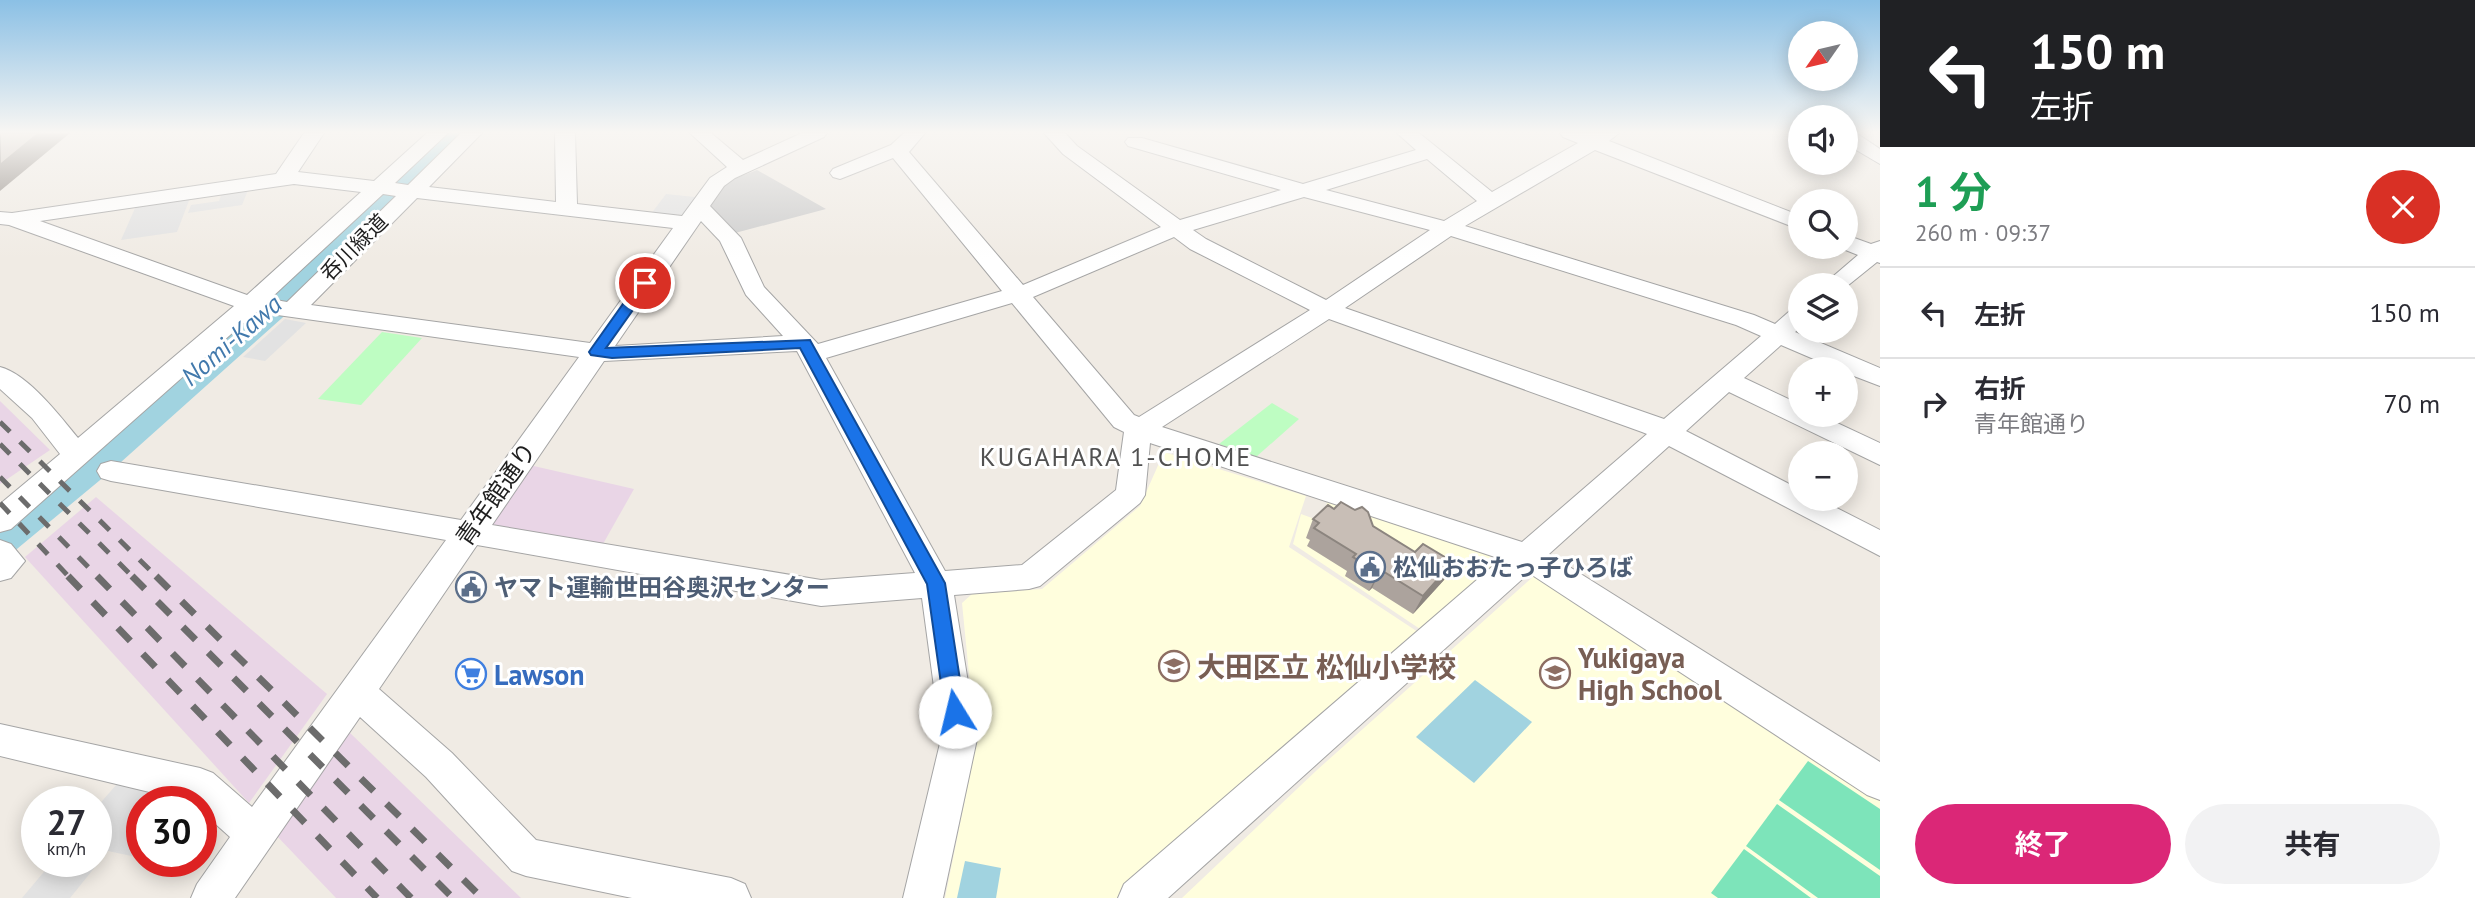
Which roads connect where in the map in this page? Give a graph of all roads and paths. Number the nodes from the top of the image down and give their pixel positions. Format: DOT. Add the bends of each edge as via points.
graph roads {
  1 [pos="286,175"];
  2 [pos="407,175"];
  3 [pos="415,175"];
  4 [pos="566,175"];
  5 [pos="730,175"];
  6 [pos="920,175"];
  7 [pos="1103,175"];
  8 [pos="1256,175"];
  9 [pos="1354,175"];
  10 [pos="1458,175"];
  11 [pos="1538,175"];
  12 [pos="1686,175"];
  13 [pos="283,179"];
  14 [pos="396,189"];
  15 [pos="1303,190"];
  16 [pos="1491,202"];
  17 [pos="567,210"];
  18 [pos="694,215"];
  19 [pos="6,219"];
  20 [pos="1788,219"];
  21 [pos="1449,228"];
  22 [pos="1177,229"];
  23 [pos="1858,246"];
  24 [pos="1878,252"];
  25 [pos="1851,273"];
  26 [pos="1017,294"];
  27 [pos="251,304"];
  28 [pos="294,307"];
  29 [pos="1327,310"];
  30 [pos="1788,323"];
  31 [pos="1788,326"];
  32 [pos="1822,343"];
  33 [pos="808,349"];
  34 [pos="596,352"];
  35 [pos="0,375"];
  36 [pos="1880,378"];
  37 [pos="1726,380"];
  38 [pos="1138,430"];
  39 [pos="1667,432"];
  40 [pos="1880,455"];
  41 [pos="78,456"];
  42 [pos="111,471"];
  43 [pos="0,521"];
  44 [pos="471,531"];
  45 [pos="1880,544"];
  46 [pos="1526,555"];
  47 [pos="936,583"];
  48 [pos="357,692"];
  49 [pos="0,740"];
  50 [pos="1880,783"];
  51 [pos="256,835"];
  52 [pos="211,898"];
  53 [pos="732,898"];
  54 [pos="923,898"];
  55 [pos="1138,898"];
  1 -- 13 [label="street"];
  2 -- 14 [label="street"];
  3 -- 14 [label="street, 呑川緑道"];
  4 -- 17 [label="street"];
  5 -- 18 [label="street, 青年館通り" via="719,180"];
  6 -- 26 [label="street"];
  7 -- 22 [label="street"];
  8 -- 15 [label="street"];
  9 -- 15 [label="street"];
  10 -- 16 [label="street"];
  11 -- 16 [label="street"];
  12 -- 20 [label="street"];
  13 -- 14 [label="street"];
  13 -- 19 [label="street"];
  14 -- 17 [label="street"];
  14 -- 27 [label="street"];
  14 -- 28 [label="street, 呑川緑道"];
  15 -- 21 [label="street"];
  15 -- 22 [label="street"];
  16 -- 21 [label="street"];
  17 -- 18 [label="street"];
  18 -- 33 [label="street" via="730,238 754,290"];
  18 -- 34 [label="street, 青年館通り"];
  19 -- 27 [label="street"];
  21 -- 29 [label="street"];
  21 -- 30 [label="street"];
  22 -- 26 [label="street"];
  22 -- 29 [label="street"];
  23 -- 24 [label="street"];
  24 -- 25 [label="street"];
  26 -- 33 [label="street"];
  26 -- 38 [label="street" via="1119,416"];
  27 -- 28 [label="street"];
  27 -- 41 [label="street"];
  28 -- 34 [label="street"];
  29 -- 38 [label="street"];
  29 -- 39 [label="street"];
  31 -- 37 [label="street"];
  32 -- 36 [label="street"];
  33 -- 34 [label="street"];
  33 -- 47 [label="street"];
  34 -- 44 [label="street, 青年館通り"];
  35 -- 41 [label="street" via="42,412"];
  37 -- 39 [label="street"];
  37 -- 40 [label="street"];
  38 -- 46 [label="street"];
  38 -- 47 [label="street" via="1130,495 1029,577"];
  39 -- 45 [label="street"];
  39 -- 46 [label="street"];
  41 -- 43 [label="street"];
  42 -- 44 [label="street"];
  44 -- 47 [label="street" via="821,593"];
  44 -- 48 [label="street, 青年館通り"];
  46 -- 50 [label="street"];
  46 -- 55 [label="street"];
  47 -- 54 [label="street" via="959,739"];
  48 -- 51 [label="street, 青年館通り"];
  48 -- 53 [label="street" via="439,765 526,857"];
  49 -- 51 [label="street" via="200,785"];
  51 -- 52 [label="street, 青年館通り"];
}
